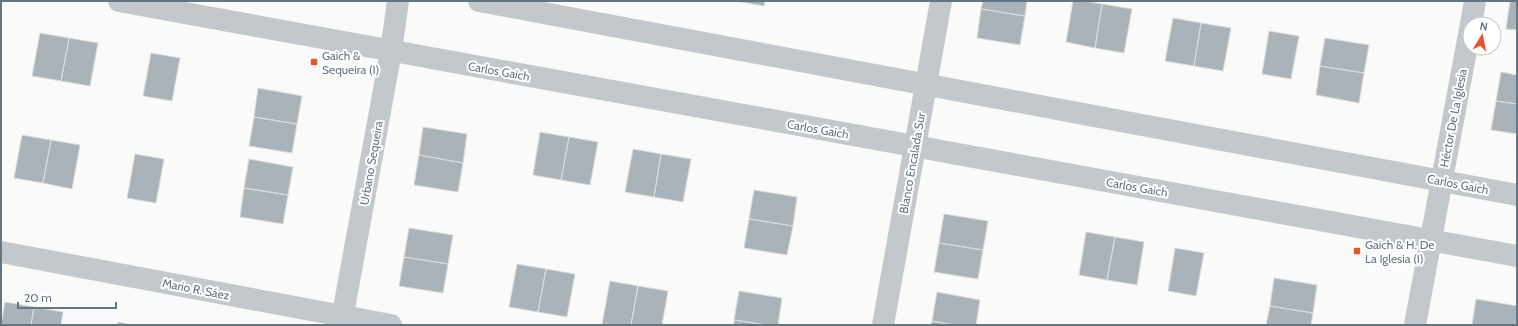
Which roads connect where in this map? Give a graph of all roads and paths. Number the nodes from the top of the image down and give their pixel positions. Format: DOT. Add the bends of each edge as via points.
graph roads {
  1 [pos="119,1"];
  2 [pos="398,1"];
  3 [pos="479,1"];
  4 [pos="941,1"];
  5 [pos="1475,1"];
  6 [pos="1472,16"];
  7 [pos="391,51"];
  8 [pos="1465,56"];
  9 [pos="926,84"];
  10 [pos="915,146"];
  11 [pos="1442,181"];
  12 [pos="1517,195"];
  13 [pos="1431,240"];
  14 [pos="1,252"];
  15 [pos="1517,256"];
  16 [pos="342,320"];
  17 [pos="391,325"];
  18 [pos="882,325"];
  19 [pos="1415,325"];
  1 -- 7 [label="street, Carlos Gaich"];
  2 -- 7 [label="street, Urbano Sequeira"];
  3 -- 9 [label="street, Carlos Gaich"];
  4 -- 9 [label="street, Blanco Encalada Sur"];
  5 -- 6 [label="street"];
  7 -- 10 [label="street, Carlos Gaich"];
  7 -- 16 [label="street, Urbano Sequeira"];
  8 -- 11 [label="street, Héctor De La Iglesia"];
  9 -- 10 [label="street, Blanco Encalada Sur"];
  9 -- 11 [label="street, Carlos Gaich"];
  10 -- 13 [label="street, Carlos Gaich"];
  10 -- 18 [label="street, Blanco Encalada Sur"];
  11 -- 12 [label="street, Carlos Gaich"];
  11 -- 13 [label="street, Héctor De La Iglesia"];
  13 -- 15 [label="street, Carlos Gaich"];
  13 -- 19 [label="street, Héctor De La Iglesia"];
  14 -- 16 [label="street, Mario R. Sáez"];
  16 -- 17 [label="street, Mario R. Sáez"];
}
